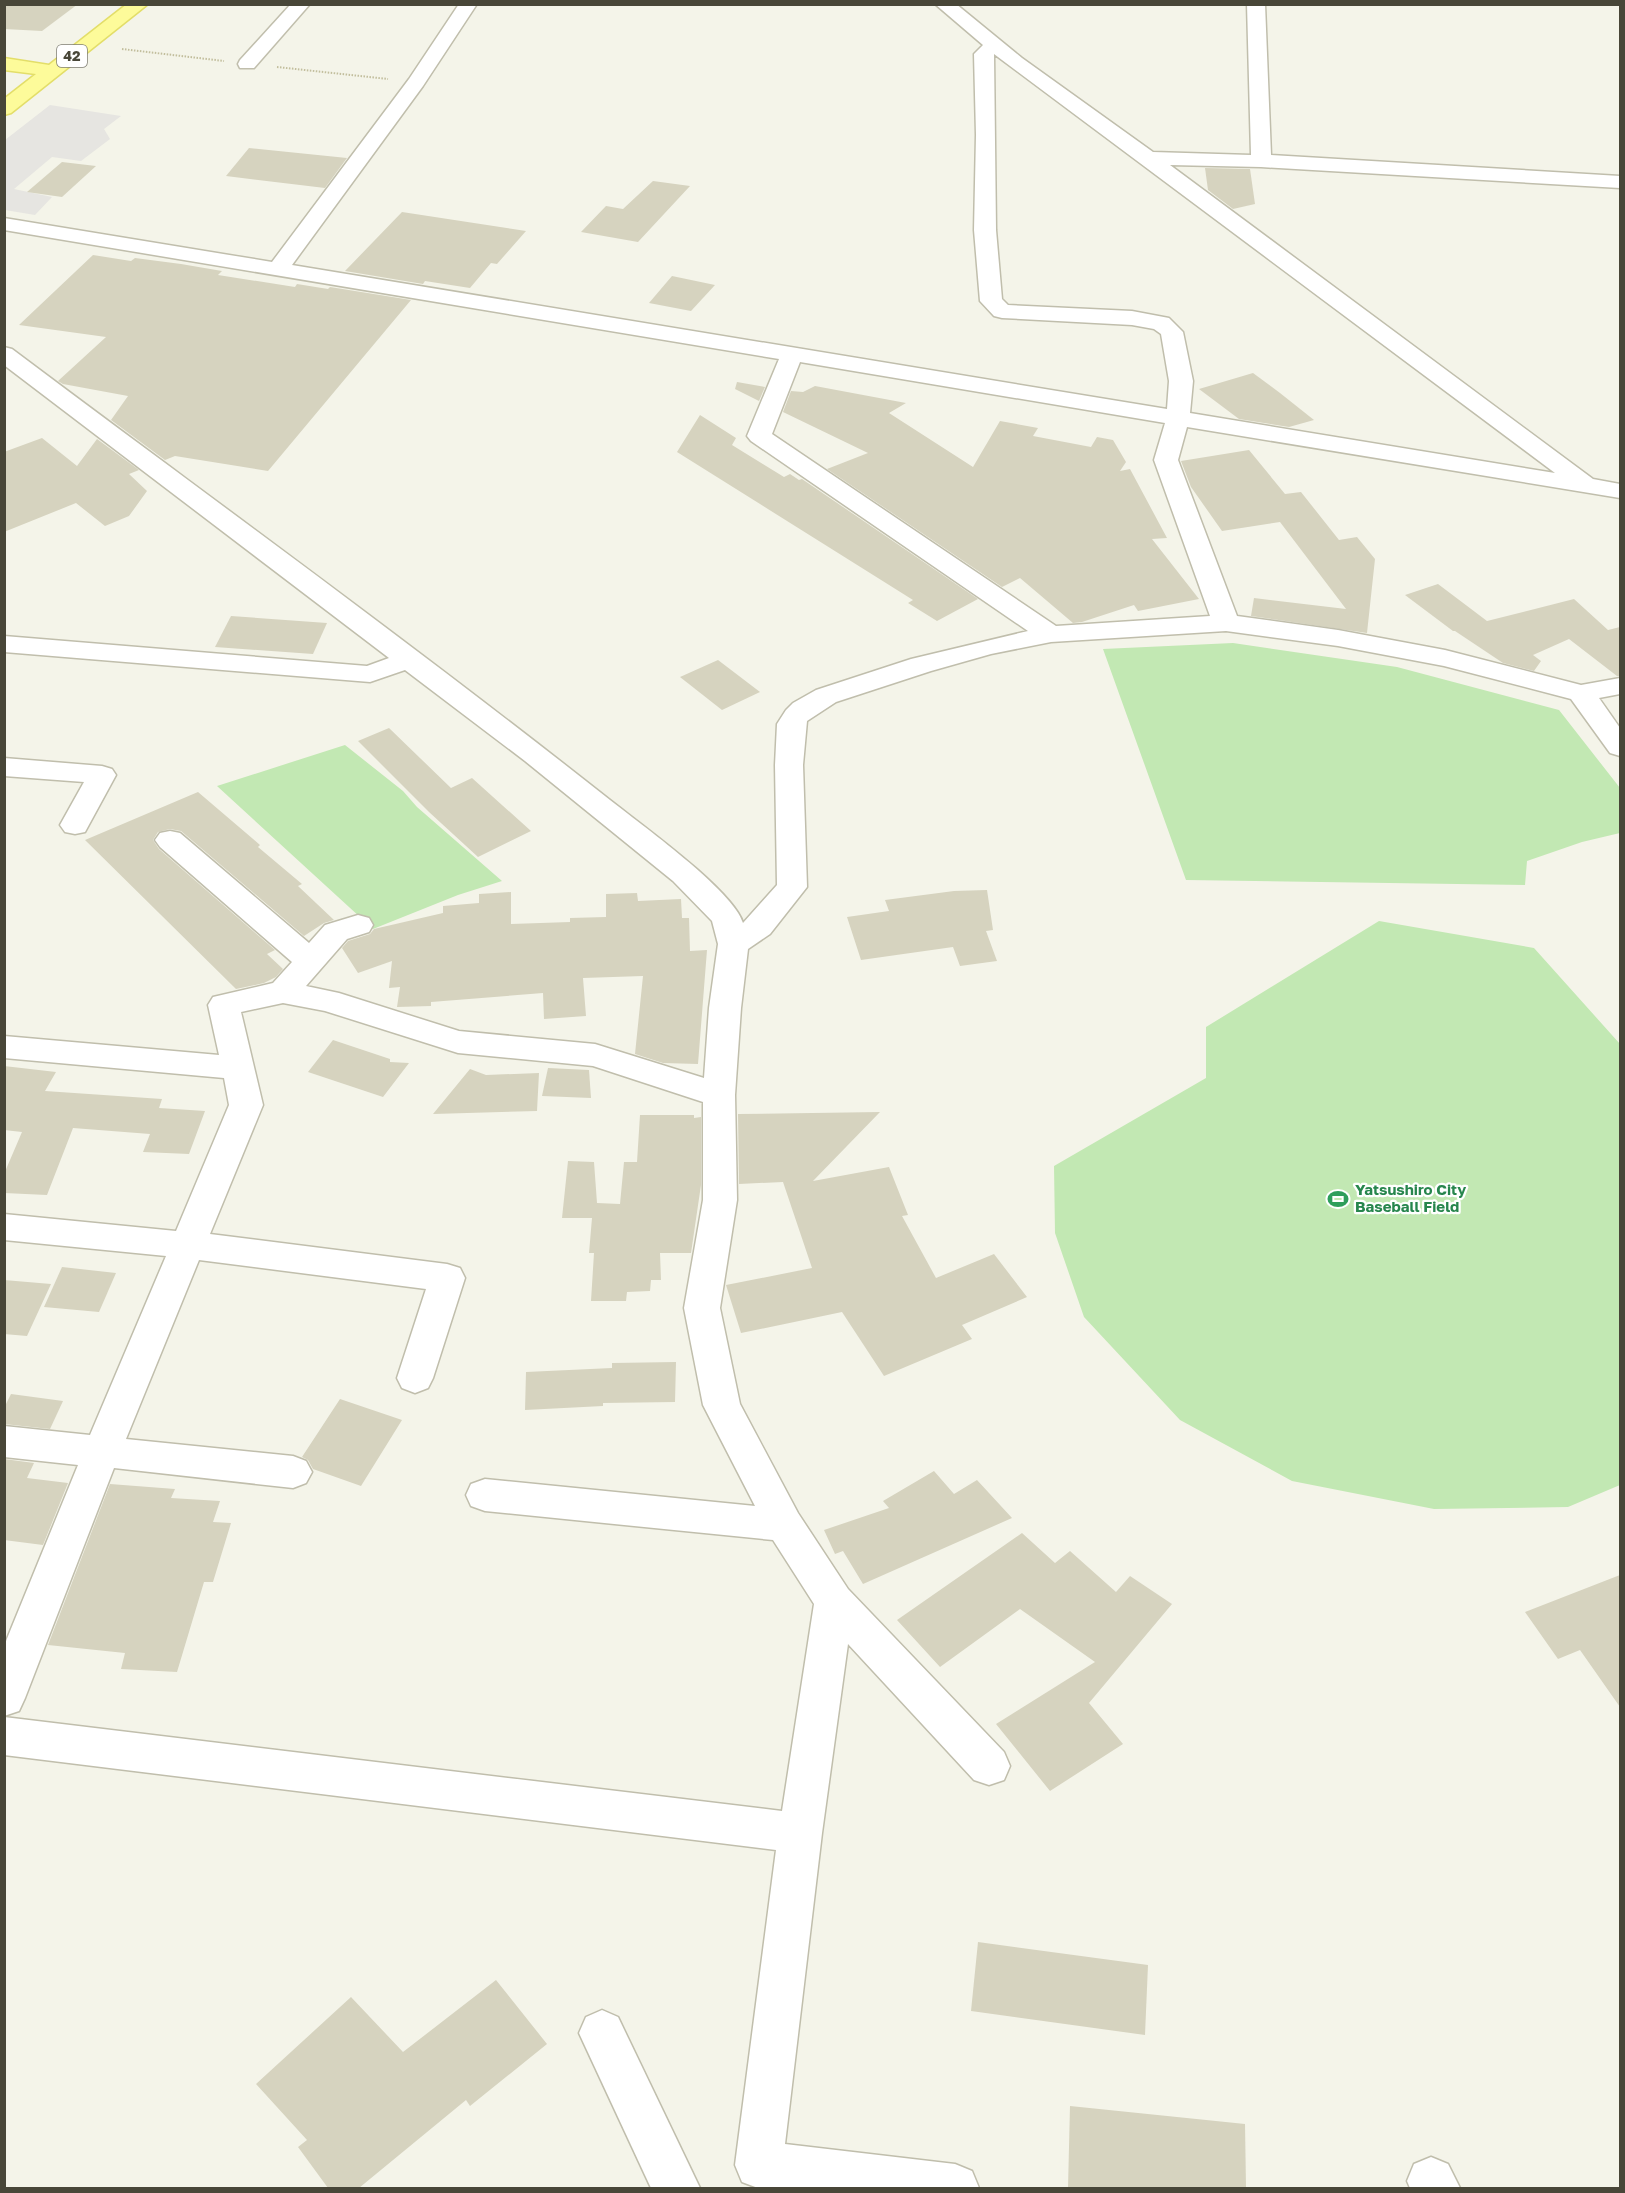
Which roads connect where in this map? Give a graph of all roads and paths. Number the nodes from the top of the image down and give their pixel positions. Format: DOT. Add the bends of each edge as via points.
graph roads {
  1 [pos="139,4"];
  2 [pos="301,4"];
  3 [pos="468,4"];
  4 [pos="944,4"];
  5 [pos="1256,4"];
  6 [pos="994,45"];
  7 [pos="4,64"];
  8 [pos="247,64"];
  9 [pos="52,70"];
  10 [pos="4,109"];
  11 [pos="1148,158"];
  12 [pos="1261,161"];
  13 [pos="1620,182"];
  14 [pos="4,224"];
  15 [pos="277,270"];
  16 [pos="4,354"];
  17 [pos="792,354"];
  18 [pos="1178,418"];
  19 [pos="1587,485"];
  20 [pos="1620,491"];
  21 [pos="1620,510"];
  22 [pos="1226,623"];
  23 [pos="1051,634"];
  24 [pos="4,644"];
  25 [pos="410,659"];
  26 [pos="1620,686"];
  27 [pos="1581,693"];
  28 [pos="1620,747"];
  29 [pos="4,767"];
  30 [pos="75,825"];
  31 [pos="170,840"];
  32 [pos="358,925"];
  33 [pos="734,944"];
  34 [pos="310,961"];
  35 [pos="283,992"];
  36 [pos="4,1047"];
  37 [pos="238,1068"];
  38 [pos="718,1095"];
  39 [pos="4,1227"];
  40 [pos="188,1245"];
  41 [pos="415,1378"];
  42 [pos="4,1441"];
  43 [pos="102,1452"];
  44 [pos="293,1472"];
  45 [pos="485,1495"];
  46 [pos="784,1524"];
  47 [pos="834,1601"];
  48 [pos="4,1698"];
  49 [pos="4,1736"];
  50 [pos="989,1766"];
  51 [pos="800,1833"];
  52 [pos="602,2033"];
  53 [pos="676,2188"];
  54 [pos="955,2188"];
  1 -- 9 [label="main road, 42"];
  2 -- 8 [label="street"];
  3 -- 15 [label="street" via="416,82"];
  4 -- 6 [label="street"];
  5 -- 12 [label="street"];
  6 -- 11 [label="street"];
  6 -- 18 [label="street" via="983,54 985,230 991,300 1002,311 1161,323 1172,332 1181,381"];
  7 -- 9 [label="main road"];
  9 -- 10 [label="main road, 42"];
  11 -- 12 [label="street"];
  11 -- 19 [label="street"];
  12 -- 13 [label="street"];
  14 -- 15 [label="street"];
  15 -- 17 [label="street"];
  16 -- 25 [label="street"];
  17 -- 18 [label="street"];
  17 -- 23 [label="street" via="759,436"];
  18 -- 19 [label="street"];
  18 -- 22 [label="street" via="1166,460"];
  19 -- 20 [label="street"];
  19 -- 21 [label="street"];
  22 -- 23 [label="street"];
  22 -- 27 [label="street" via="1445,658"];
  23 -- 33 [label="street" via="921,665 826,696 802,709 791,724 792,887 759,927"];
  24 -- 25 [label="street" via="370,674"];
  25 -- 33 [label="street" via="684,874 726,918"];
  26 -- 27 [label="street"];
  27 -- 28 [label="street"];
  29 -- 30 [label="street" via="102,776"];
  31 -- 34 [label="street"];
  32 -- 34 [label="street" via="336,932"];
  33 -- 38 [label="street"];
  34 -- 35 [label="street"];
  35 -- 37 [label="street" via="224,1005"];
  35 -- 38 [label="street" via="328,1000 458,1042 595,1055"];
  36 -- 37 [label="street"];
  37 -- 40 [label="street" via="246,1105"];
  38 -- 46 [label="street" via="720,1200 702,1308 722,1405"];
  39 -- 40 [label="street"];
  40 -- 41 [label="street" via="447,1278"];
  40 -- 43 [label="street"];
  42 -- 43 [label="street"];
  43 -- 44 [label="street"];
  43 -- 48 [label="street"];
  45 -- 46 [label="street"];
  46 -- 47 [label="street"];
  47 -- 50 [label="street"];
  47 -- 51 [label="street"];
  49 -- 51 [label="street"];
  51 -- 54 [label="street" via="759,2165"];
  52 -- 53 [label="street"];
}
